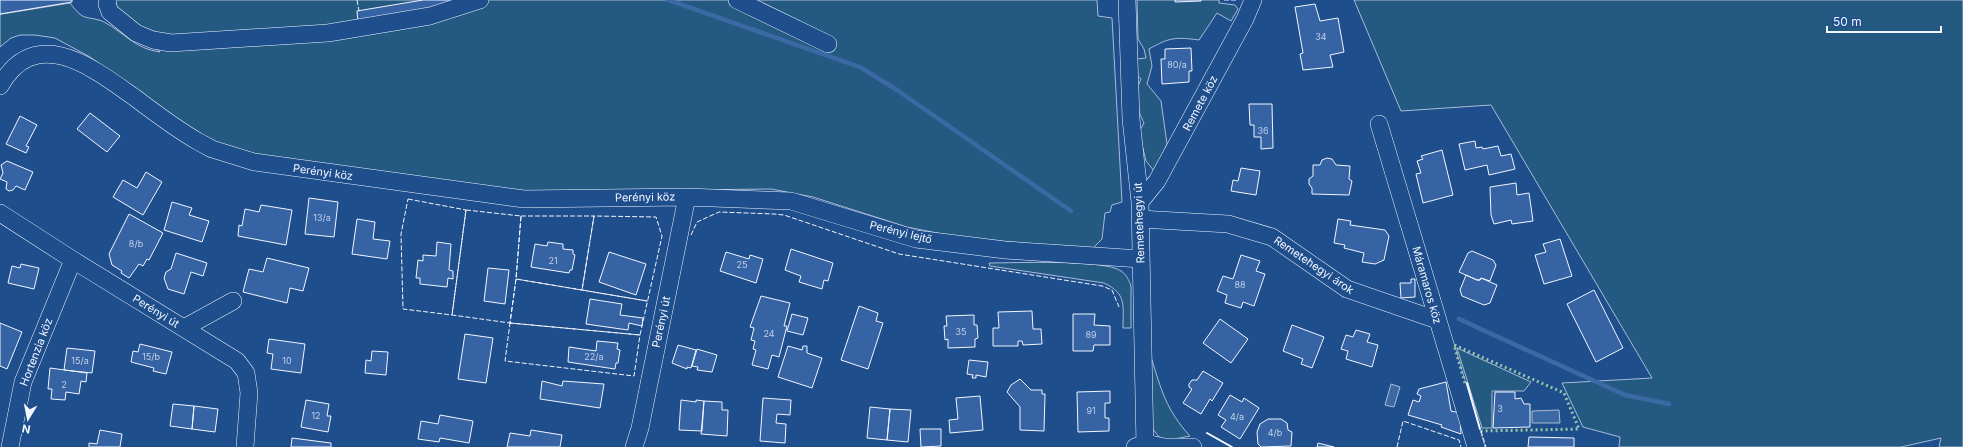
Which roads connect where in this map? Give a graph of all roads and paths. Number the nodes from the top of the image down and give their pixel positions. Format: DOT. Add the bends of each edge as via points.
graph roads {
  1 [pos="108,0"];
  2 [pos="480,0"];
  3 [pos="737,0"];
  4 [pos="1127,0"];
  5 [pos="1253,0"];
  6 [pos="828,44"];
  7 [pos="0,86"];
  8 [pos="1379,124"];
  9 [pos="687,197"];
  10 [pos="1140,210"];
  11 [pos="0,213"];
  12 [pos="1141,259"];
  13 [pos="73,260"];
  14 [pos="233,301"];
  15 [pos="1437,320"];
  16 [pos="184,328"];
  17 [pos="1142,446"];
  18 [pos="10,447"];
  19 [pos="245,447"];
  20 [pos="634,447"];
  21 [pos="1164,447"];
  22 [pos="1193,447"];
  23 [pos="1476,447"];
  1 -- 2 [label="street" via="110,12 136,33 153,40 171,43 328,33 430,16"];
  3 -- 6 [label="street"];
  4 -- 10 [label="street, Remetehegyi út" via="1131,120"];
  5 -- 10 [label="street, Remete köz"];
  7 -- 9 [label="street, Perényi köz" via="5,76 30,57 63,55 81,62 103,76 199,142 254,162 524,199"];
  8 -- 15 [label="street, Máramaros köz"];
  9 -- 12 [label="street, Perényi lejtő" via="791,201 916,239 1005,250"];
  9 -- 20 [label="street, Perényi út"];
  10 -- 12 [label="street, Remetehegyi út"];
  10 -- 15 [label="street, Remetehegyi árok" via="1228,224 1272,237 1347,289"];
  11 -- 13 [label="street, Perényi út"];
  12 -- 17 [label="street, Remetehegyi út"];
  13 -- 16 [label="street, Perényi út"];
  13 -- 18 [label="street, Hortenzia köz" via="23,382"];
  14 -- 16 [label="street"];
  15 -- 23 [label="street, Máramaros köz"];
  16 -- 19 [label="street, Perényi út" via="237,361 246,374 249,393"];
  17 -- 21 [label="street"];
  21 -- 22 [label="street"];
}
